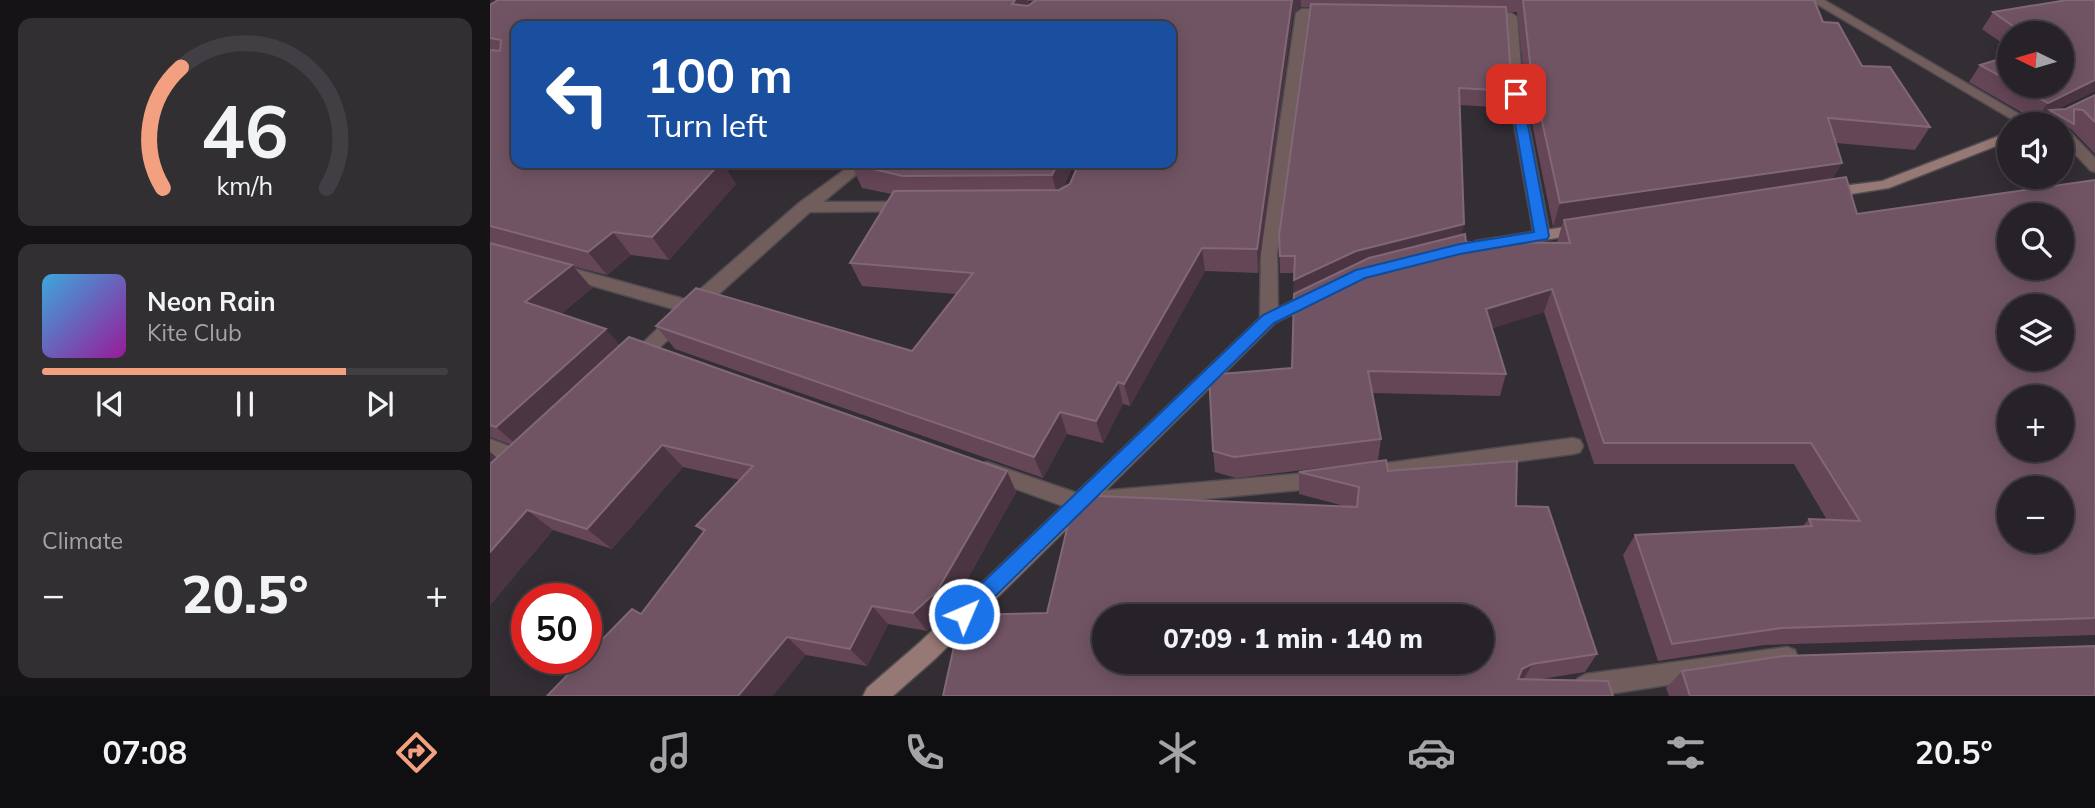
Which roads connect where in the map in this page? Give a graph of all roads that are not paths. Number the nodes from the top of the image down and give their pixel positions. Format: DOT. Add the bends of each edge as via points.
graph roads {
  1 [pos="1816,0"];
  2 [pos="1341,14"];
  3 [pos="1472,17"];
  4 [pos="2008,112"];
  5 [pos="1997,141"];
  6 [pos="2074,145"];
  7 [pos="2095,167"];
  8 [pos="856,168"];
  9 [pos="1802,197"];
  10 [pos="804,207"];
  11 [pos="928,207"];
  12 [pos="1597,228"];
  13 [pos="1542,236"];
  14 [pos="1460,249"];
  15 [pos="543,266"];
  16 [pos="1326,291"];
  17 [pos="689,307"];
  18 [pos="1269,319"];
  19 [pos="646,348"];
  20 [pos="673,358"];
  21 [pos="616,377"];
  22 [pos="1573,446"];
  23 [pos="490,447"];
  24 [pos="973,465"];
  25 [pos="508,478"];
  26 [pos="1077,502"];
  27 [pos="1805,657"];
  28 [pos="1563,690"];
  29 [pos="875,696"];
  1 -- 4 [label="street"];
  2 -- 18 [label="street" via="1302,13 1269,253"];
  3 -- 13 [label="street" via="1511,17 1516,94"];
  5 -- 9 [label="main road" via="1884,185"];
  6 -- 7 [label="street"];
  8 -- 10 [label="street"];
  10 -- 11 [label="street"];
  10 -- 17 [label="street"];
  12 -- 13 [label="main road"];
  13 -- 14 [label="main road"];
  15 -- 17 [label="street"];
  16 -- 18 [label="main road"];
  17 -- 19 [label="street"];
  18 -- 26 [label="main road"];
  19 -- 20 [label="street"];
  19 -- 21 [label="street"];
  22 -- 26 [label="street" via="1266,488"];
  23 -- 25 [label="street" via="532,457"];
  24 -- 26 [label="street"];
  26 -- 29 [label="main road" via="927,651"];
  27 -- 28 [label="street" via="1764,659"];
}
